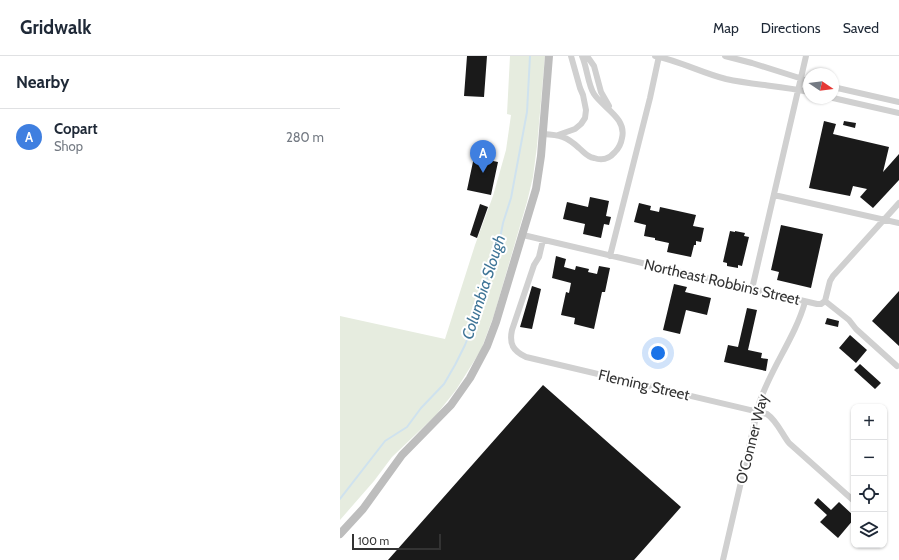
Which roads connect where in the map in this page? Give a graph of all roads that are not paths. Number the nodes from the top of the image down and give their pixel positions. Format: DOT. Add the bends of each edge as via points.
graph roads {
  1 [pos="549,56"];
  2 [pos="571,56"];
  3 [pos="582,56"];
  4 [pos="587,56"];
  5 [pos="658,56"];
  6 [pos="725,56"];
  7 [pos="806,56"];
  8 [pos="801,79"];
  9 [pos="839,88"];
  10 [pos="798,90"];
  11 [pos="803,91"];
  12 [pos="839,99"];
  13 [pos="899,102"];
  14 [pos="899,113"];
  15 [pos="616,116"];
  16 [pos="543,134"];
  17 [pos="558,135"];
  18 [pos="774,195"];
  19 [pos="899,203"];
  20 [pos="884,220"];
  21 [pos="899,223"];
  22 [pos="523,235"];
  23 [pos="543,240"];
  24 [pos="610,256"];
  25 [pos="752,289"];
  26 [pos="825,301"];
  27 [pos="805,302"];
  28 [pos="897,366"];
  29 [pos="757,411"];
  30 [pos="851,498"];
  31 [pos="340,534"];
  32 [pos="723,560"];
  1 -- 16 [label="street"];
  2 -- 17 [label="street" via="583,95 585,118 575,129"];
  3 -- 15 [label="street" via="593,93"];
  4 -- 15 [label="street" via="594,66 601,92"];
  5 -- 10 [label="street" via="727,79"];
  5 -- 24 [label="street" via="650,98"];
  6 -- 8 [label="street"];
  7 -- 8 [label="street"];
  8 -- 10 [label="street"];
  9 -- 13 [label="street"];
  10 -- 11 [label="street"];
  10 -- 18 [label="street"];
  12 -- 14 [label="street"];
  15 -- 17 [label="street" via="622,125 621,143 611,157 605,159 591,158 570,140"];
  16 -- 17 [label="street"];
  16 -- 22 [label="street" via="536,189"];
  18 -- 20 [label="street"];
  18 -- 25 [label="street"];
  19 -- 20 [label="street"];
  20 -- 21 [label="street"];
  20 -- 26 [label="street" via="833,276"];
  22 -- 23 [label="street, Northeast Robbins Street"];
  22 -- 31 [label="street" via="490,339 470,378 451,405 402,455"];
  23 -- 24 [label="street, Northeast Robbins Street"];
  23 -- 29 [label="street, Fleming Street" via="510,338 518,354"];
  24 -- 25 [label="street, Northeast Robbins Street"];
  25 -- 27 [label="street, Northeast Robbins Street"];
  26 -- 27 [label="street, Northeast Robbins Street" via="821,304"];
  26 -- 28 [label="street"];
  27 -- 29 [label="street, O'Conner Way" via="762,394"];
  29 -- 30 [label="street, Fleming Street" via="770,416 789,443"];
  29 -- 32 [label="street, O'Conner Way"];
}
